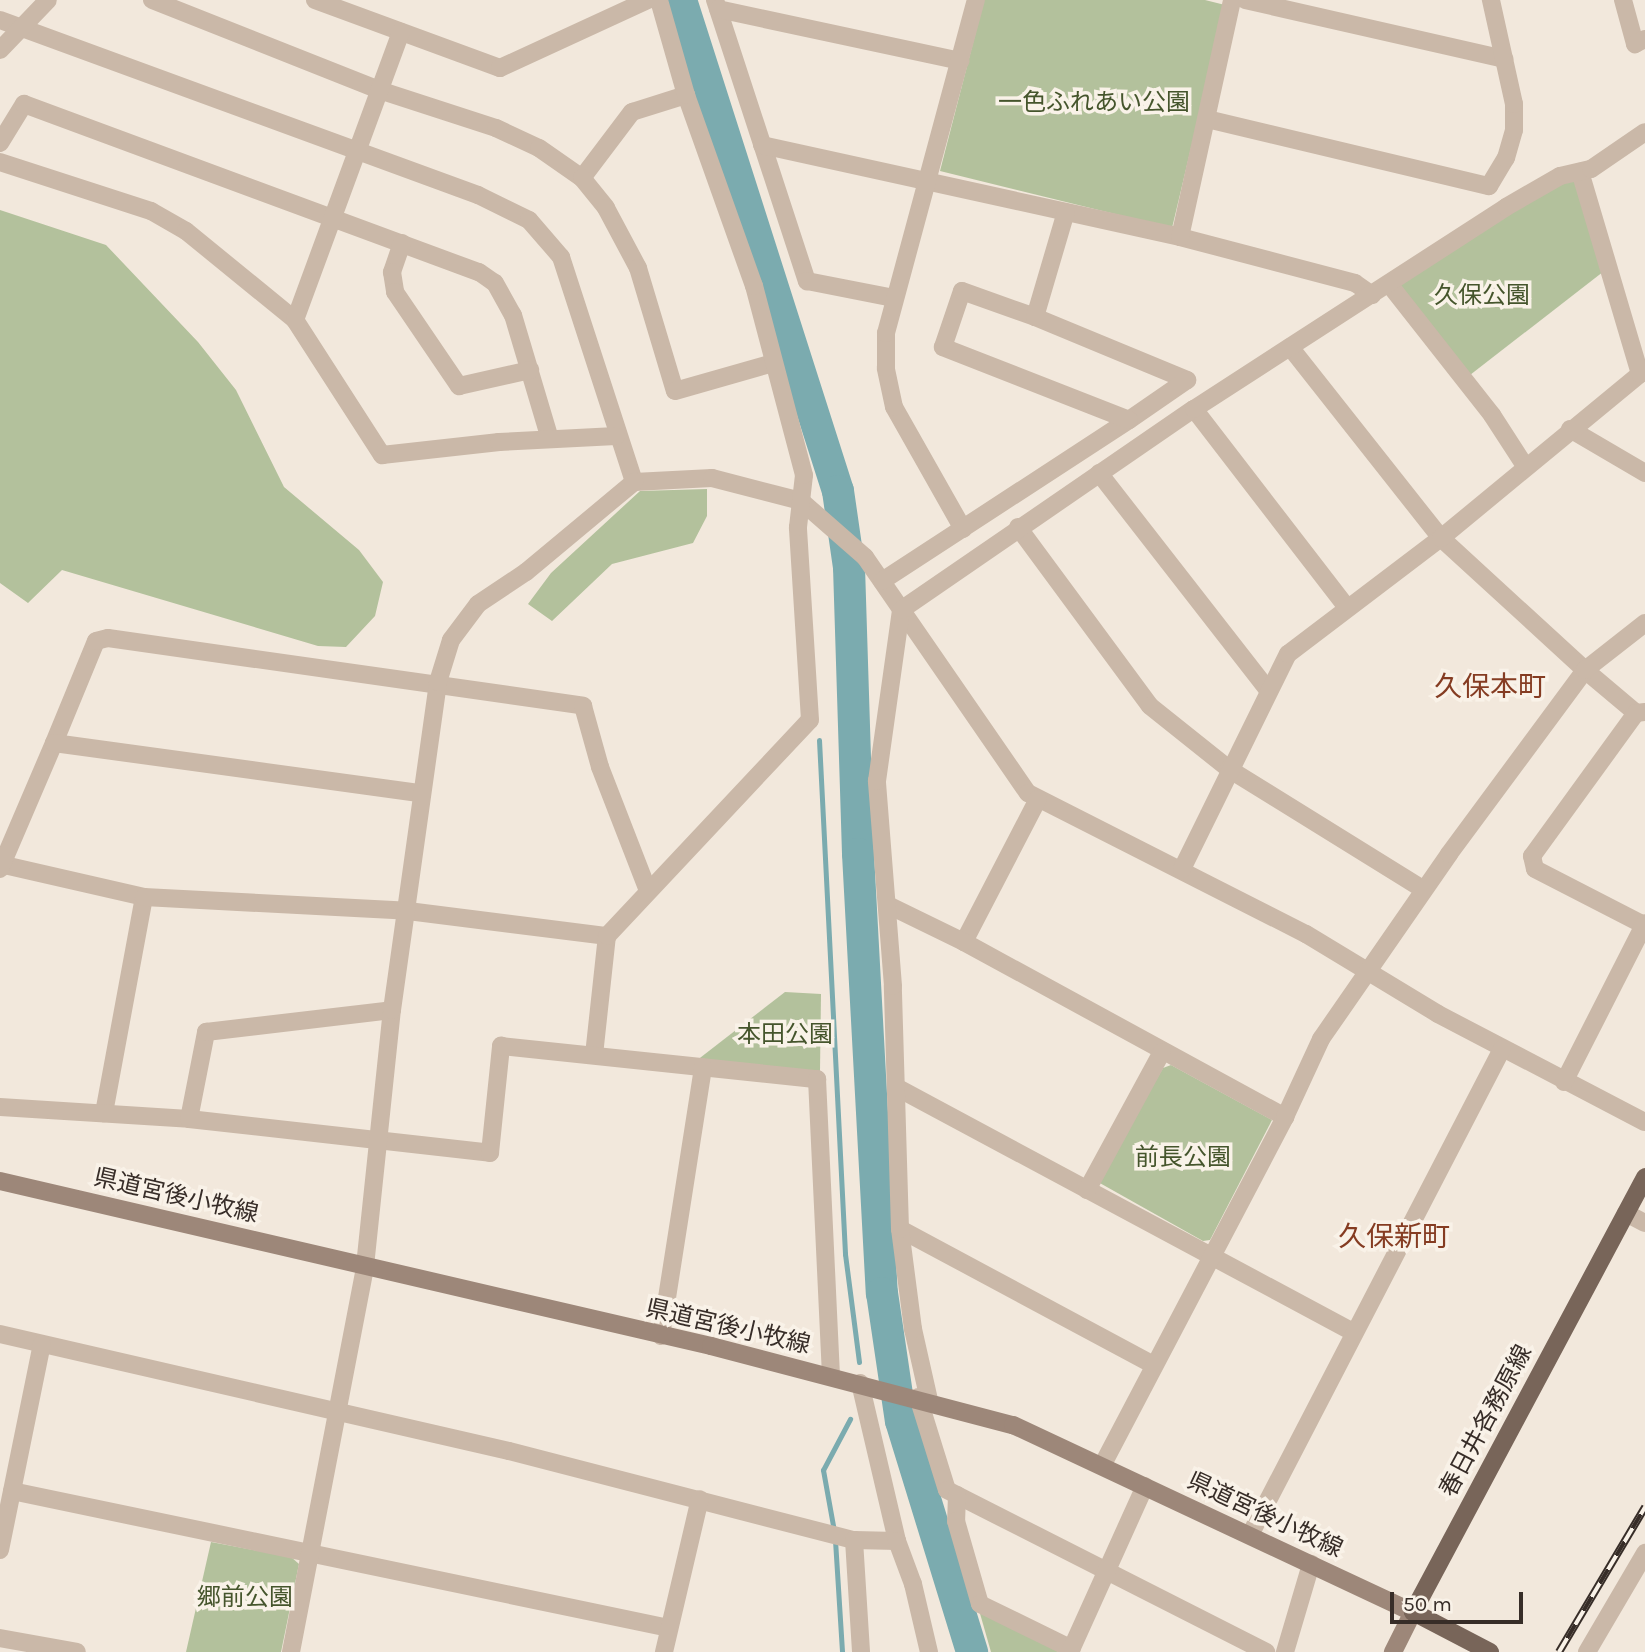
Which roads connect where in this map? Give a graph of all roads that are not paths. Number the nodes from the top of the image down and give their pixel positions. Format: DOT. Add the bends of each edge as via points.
graph roads {
  1 [pos="48,0"];
  2 [pos="152,0"];
  3 [pos="315,0"];
  4 [pos="649,0"];
  5 [pos="659,0"];
  6 [pos="976,0"];
  7 [pos="1232,0"];
  8 [pos="1245,0"];
  9 [pos="1491,0"];
  10 [pos="1623,0"];
  11 [pos="717,5"];
  12 [pos="0,20"];
  13 [pos="20,28"];
  14 [pos="401,32"];
  15 [pos="1645,39"];
  16 [pos="0,50"];
  17 [pos="1504,59"];
  18 [pos="960,61"];
  19 [pos="379,90"];
  20 [pos="686,95"];
  21 [pos="1207,119"];
  22 [pos="1645,132"];
  23 [pos="0,143"];
  24 [pos="762,145"];
  25 [pos="356,149"];
  26 [pos="0,162"];
  27 [pos="1580,172"];
  28 [pos="582,178"];
  29 [pos="928,181"];
  30 [pos="1066,212"];
  31 [pos="331,216"];
  32 [pos="1180,237"];
  33 [pos="402,243"];
  34 [pos="1389,284"];
  35 [pos="1372,295"];
  36 [pos="894,298"];
  37 [pos="1035,317"];
  38 [pos="295,320"];
  39 [pos="1290,347"];
  40 [pos="773,363"];
  41 [pos="530,370"];
  42 [pos="1194,409"];
  43 [pos="1129,420"];
  44 [pos="1570,429"];
  45 [pos="616,436"];
  46 [pos="550,439"];
  47 [pos="1525,466"];
  48 [pos="1098,473"];
  49 [pos="1645,473"];
  50 [pos="634,482"];
  51 [pos="801,501"];
  52 [pos="1018,527"];
  53 [pos="962,529"];
  54 [pos="1441,538"];
  55 [pos="882,581"];
  56 [pos="1347,608"];
  57 [pos="901,610"];
  58 [pos="1645,623"];
  59 [pos="1585,670"];
  60 [pos="438,682"];
  61 [pos="1268,690"];
  62 [pos="1640,713"];
  63 [pos="54,743"];
  64 [pos="1230,769"];
  65 [pos="421,793"];
  66 [pos="1038,799"];
  67 [pos="0,866"];
  68 [pos="1182,869"];
  69 [pos="1424,890"];
  70 [pos="648,891"];
  71 [pos="144,897"];
  72 [pos="888,905"];
  73 [pos="408,911"];
  74 [pos="1645,924"];
  75 [pos="607,936"];
  76 [pos="964,942"];
  77 [pos="1366,972"];
  78 [pos="392,1010"];
  79 [pos="1502,1049"];
  80 [pos="1163,1052"];
  81 [pos="594,1055"];
  82 [pos="702,1068"];
  83 [pos="1564,1082"];
  84 [pos="896,1087"];
  85 [pos="0,1107"];
  86 [pos="104,1113"];
  87 [pos="1285,1117"];
  88 [pos="189,1119"];
  89 [pos="1645,1122"];
  90 [pos="380,1139"];
  91 [pos="1645,1177"];
  92 [pos="0,1181"];
  93 [pos="1087,1190"];
  94 [pos="1626,1213"];
  95 [pos="1645,1223"];
  96 [pos="900,1229"];
  97 [pos="1211,1258"];
  98 [pos="365,1266"];
  99 [pos="1353,1332"];
  100 [pos="0,1334"];
  101 [pos="661,1336"];
  102 [pos="42,1344"];
  103 [pos="1154,1365"];
  104 [pos="831,1376"];
  105 [pos="868,1385"];
  106 [pos="924,1399"];
  107 [pos="337,1414"];
  108 [pos="1103,1464"];
  109 [pos="1145,1486"];
  110 [pos="12,1491"];
  111 [pos="957,1495"];
  112 [pos="700,1499"];
  113 [pos="1250,1535"];
  114 [pos="854,1540"];
  115 [pos="897,1541"];
  116 [pos="0,1550"];
  117 [pos="308,1552"];
  118 [pos="1645,1553"];
  119 [pos="1311,1564"];
  120 [pos="1106,1571"];
  121 [pos="1413,1612"];
  122 [pos="669,1628"];
  123 [pos="0,1638"];
  124 [pos="1071,1650"];
  125 [pos="77,1652"];
  126 [pos="290,1652"];
  127 [pos="664,1652"];
  128 [pos="861,1652"];
  129 [pos="929,1652"];
  130 [pos="1266,1652"];
  131 [pos="1285,1652"];
  132 [pos="1393,1652"];
  133 [pos="1490,1652"];
  134 [pos="1587,1652"];
  1 -- 13 [label="street"];
  2 -- 19 [label="street"];
  3 -- 14 [label="street"];
  4 -- 14 [label="street" via="500,68"];
  5 -- 20 [label="street"];
  6 -- 18 [label="street"];
  7 -- 21 [label="street"];
  8 -- 17 [label="street"];
  9 -- 17 [label="street"];
  10 -- 15 [label="street" via="1635,44"];
  11 -- 18 [label="street"];
  11 -- 24 [label="street"];
  12 -- 13 [label="street"];
  13 -- 16 [label="street"];
  13 -- 25 [label="street"];
  14 -- 19 [label="street"];
  17 -- 21 [label="street" via="1514,130 1506,159 1489,186"];
  18 -- 29 [label="street"];
  19 -- 25 [label="street"];
  19 -- 28 [label="street" via="496,128 539,148"];
  20 -- 28 [label="street" via="632,112"];
  20 -- 40 [label="street" via="754,286"];
  21 -- 32 [label="street"];
  22 -- 27 [label="street"];
  23 -- 31 [label="street" via="23,104"];
  24 -- 29 [label="street"];
  24 -- 36 [label="street" via="807,281"];
  25 -- 31 [label="street"];
  25 -- 45 [label="street" via="478,195 512,210 542,231 561,257"];
  26 -- 38 [label="street" via="151,211 186,231"];
  27 -- 34 [label="street" via="1560,176 1506,207"];
  27 -- 44 [label="street" via="1640,374"];
  28 -- 40 [label="street" via="606,208 638,268 675,391"];
  29 -- 30 [label="street"];
  29 -- 36 [label="street"];
  30 -- 32 [label="street"];
  30 -- 37 [label="street"];
  31 -- 33 [label="street"];
  31 -- 38 [label="street"];
  32 -- 35 [label="street" via="1355,283"];
  33 -- 41 [label="street" via="479,272 495,283 513,315"];
  33 -- 41 [label="street" via="392,272 395,292 458,386"];
  34 -- 35 [label="street"];
  34 -- 47 [label="street" via="1492,415"];
  35 -- 39 [label="street"];
  36 -- 53 [label="street" via="886,333 886,368 894,407"];
  37 -- 43 [label="street" via="1187,380"];
  37 -- 43 [label="street" via="962,291 943,347"];
  38 -- 46 [label="street" via="382,455"];
  39 -- 42 [label="street"];
  39 -- 54 [label="street"];
  40 -- 51 [label="street" via="804,475"];
  41 -- 46 [label="street"];
  42 -- 48 [label="street"];
  42 -- 56 [label="street"];
  43 -- 53 [label="street"];
  44 -- 47 [label="street"];
  44 -- 49 [label="street"];
  45 -- 46 [label="street"];
  45 -- 50 [label="street"];
  47 -- 54 [label="street"];
  48 -- 52 [label="street"];
  48 -- 61 [label="street"];
  50 -- 51 [label="street" via="712,478"];
  50 -- 60 [label="street" via="526,572 478,604 451,640"];
  51 -- 55 [label="street" via="853,542"];
  51 -- 70 [label="street" via="798,527 810,720"];
  52 -- 57 [label="street"];
  52 -- 64 [label="street" via="1150,706"];
  53 -- 55 [label="street"];
  54 -- 56 [label="street"];
  54 -- 59 [label="street"];
  55 -- 57 [label="street"];
  56 -- 61 [label="street" via="1288,654"];
  57 -- 66 [label="street" via="1028,793"];
  57 -- 72 [label="street" via="889,708 877,757"];
  58 -- 59 [label="street"];
  59 -- 62 [label="street"];
  59 -- 69 [label="street"];
  60 -- 63 [label="street" via="108,638 96,641"];
  60 -- 65 [label="street"];
  60 -- 70 [label="street" via="583,706 600,767"];
  61 -- 64 [label="street"];
  62 -- 74 [label="street" via="1532,856 1535,869"];
  63 -- 65 [label="street"];
  63 -- 67 [label="street"];
  64 -- 68 [label="street"];
  64 -- 69 [label="street"];
  65 -- 73 [label="street"];
  66 -- 68 [label="street"];
  66 -- 76 [label="street"];
  67 -- 71 [label="street"];
  68 -- 77 [label="street" via="1306,934"];
  69 -- 77 [label="street"];
  70 -- 75 [label="street"];
  71 -- 73 [label="street"];
  71 -- 86 [label="street"];
  72 -- 76 [label="street"];
  72 -- 84 [label="street"];
  73 -- 75 [label="street"];
  73 -- 78 [label="street"];
  74 -- 83 [label="street"];
  75 -- 81 [label="street"];
  76 -- 80 [label="street"];
  77 -- 79 [label="street"];
  77 -- 87 [label="street" via="1321,1040"];
  78 -- 88 [label="street" via="206,1032"];
  78 -- 90 [label="street"];
  79 -- 83 [label="street"];
  79 -- 99 [label="street"];
  80 -- 87 [label="street"];
  80 -- 93 [label="street"];
  81 -- 82 [label="street"];
  81 -- 90 [label="street" via="500,1046 490,1153"];
  82 -- 101 [label="street"];
  82 -- 104 [label="street" via="817,1079"];
  83 -- 89 [label="street"];
  84 -- 93 [label="street"];
  84 -- 96 [label="street"];
  85 -- 86 [label="street"];
  86 -- 88 [label="street"];
  87 -- 97 [label="street"];
  88 -- 90 [label="street"];
  90 -- 98 [label="street"];
  91 -- 94 [label="main road, 春日井各務原線"];
  92 -- 98 [label="main road, 県道宮後小牧線"];
  93 -- 97 [label="street"];
  94 -- 95 [label="street"];
  94 -- 121 [label="main road, 春日井各務原線"];
  96 -- 103 [label="street"];
  96 -- 106 [label="street"];
  97 -- 99 [label="street"];
  97 -- 103 [label="street"];
  98 -- 101 [label="main road, 県道宮後小牧線"];
  98 -- 107 [label="street"];
  99 -- 113 [label="street"];
  100 -- 102 [label="street"];
  101 -- 104 [label="main road, 県道宮後小牧線"];
  102 -- 107 [label="street"];
  102 -- 110 [label="street"];
  103 -- 108 [label="street"];
  104 -- 105 [label="main road, 県道宮後小牧線"];
  105 -- 106 [label="main road, 県道宮後小牧線"];
  105 -- 115 [label="street"];
  106 -- 108 [label="main road, 県道宮後小牧線" via="1013,1425"];
  106 -- 111 [label="street" via="947,1490"];
  107 -- 112 [label="street"];
  107 -- 117 [label="street"];
  108 -- 109 [label="main road, 県道宮後小牧線"];
  109 -- 113 [label="main road, 県道宮後小牧線"];
  109 -- 120 [label="street"];
  110 -- 116 [label="street"];
  110 -- 117 [label="street"];
  111 -- 120 [label="street"];
  111 -- 124 [label="street" via="956,1521 981,1604"];
  112 -- 114 [label="street"];
  112 -- 122 [label="street"];
  113 -- 119 [label="main road, 県道宮後小牧線"];
  114 -- 115 [label="street"];
  114 -- 128 [label="street"];
  115 -- 129 [label="street"];
  117 -- 122 [label="street"];
  117 -- 126 [label="street"];
  118 -- 134 [label="street"];
  119 -- 121 [label="main road, 県道宮後小牧線"];
  119 -- 131 [label="street"];
  120 -- 124 [label="street"];
  120 -- 130 [label="street"];
  121 -- 132 [label="main road"];
  121 -- 133 [label="main road"];
  122 -- 127 [label="street"];
  123 -- 125 [label="street"];
}
